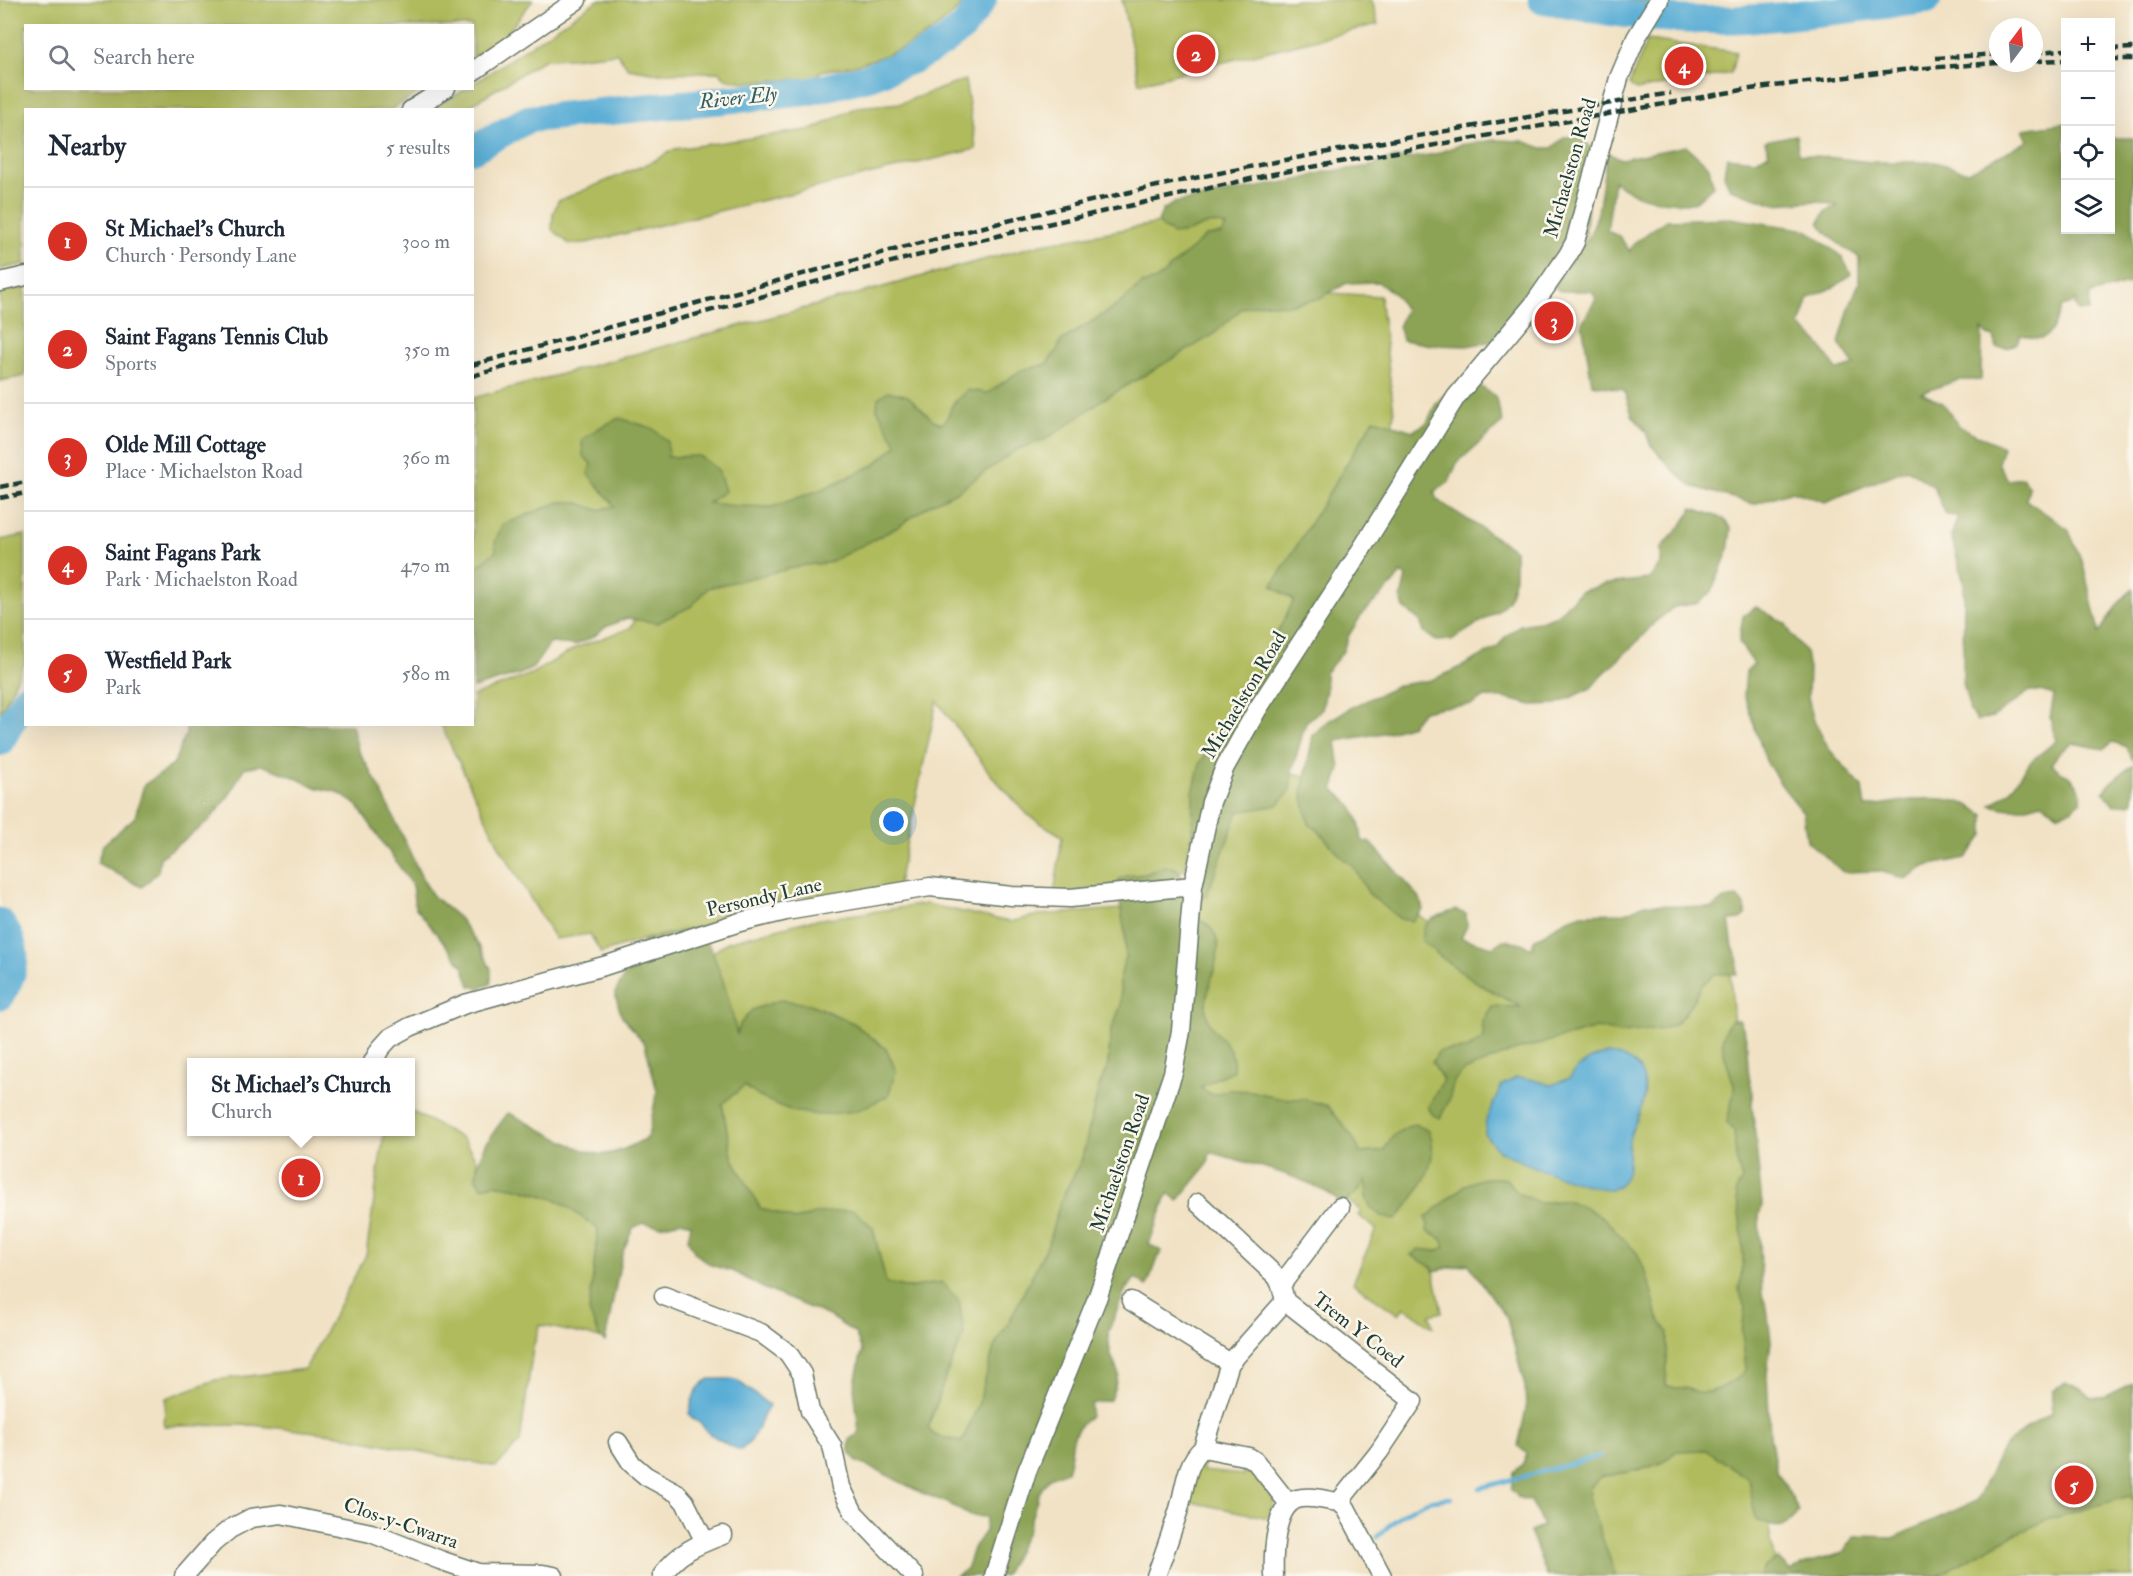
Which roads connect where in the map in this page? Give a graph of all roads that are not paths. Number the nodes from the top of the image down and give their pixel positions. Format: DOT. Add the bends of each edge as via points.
graph roads {
  1 [pos="577,0"];
  2 [pos="1659,0"];
  3 [pos="474,71"];
  4 [pos="443,90"];
  5 [pos="414,108"];
  6 [pos="24,276"];
  7 [pos="0,282"];
  8 [pos="1193,886"];
  9 [pos="375,1058"];
  10 [pos="1198,1203"];
  11 [pos="1340,1207"];
  12 [pos="1283,1293"];
  13 [pos="664,1296"];
  14 [pos="1131,1301"];
  15 [pos="1230,1364"];
  16 [pos="618,1442"];
  17 [pos="1203,1448"];
  18 [pos="1339,1502"];
  19 [pos="1289,1504"];
  20 [pos="723,1535"];
  21 [pos="705,1542"];
  22 [pos="184,1576"];
  23 [pos="554,1576"];
  24 [pos="662,1576"];
  25 [pos="914,1576"];
  26 [pos="994,1576"];
  27 [pos="1156,1576"];
  28 [pos="1274,1576"];
  29 [pos="1382,1576"];
  1 -- 3 [label="street"];
  2 -- 8 [label="street, Michaelston Road" via="1636,38 1619,78 1575,242 1534,304 1456,397 1242,735 1211,802"];
  4 -- 5 [label="street"];
  6 -- 7 [label="street"];
  8 -- 9 [label="street, Persondy Lane" via="1070,898 1004,896 930,887 786,910 465,1004 390,1038"];
  8 -- 26 [label="street, Michaelston Road" via="1181,1031 1173,1073 1098,1296 1027,1471"];
  10 -- 12 [label="street" via="1277,1277"];
  11 -- 12 [label="street"];
  12 -- 15 [label="street, Trem Y Coed"];
  12 -- 18 [label="street, Trem Y Coed" via="1413,1401"];
  13 -- 25 [label="street" via="761,1333 788,1353 802,1374 810,1411 832,1446 847,1502"];
  14 -- 15 [label="street"];
  15 -- 17 [label="street, Trem Y Coed"];
  16 -- 21 [label="street" via="632,1464 685,1502"];
  17 -- 19 [label="street" via="1249,1457"];
  17 -- 27 [label="street, Trem Y Coed" via="1193,1459"];
  18 -- 19 [label="street" via="1309,1498"];
  18 -- 29 [label="street" via="1346,1508"];
  19 -- 28 [label="street" via="1277,1528"];
  20 -- 21 [label="street"];
  21 -- 24 [label="street" via="676,1558"];
  22 -- 23 [label="street, Clos-y-Cwarra" via="230,1529 251,1518 281,1514 371,1533 478,1573"];
}
